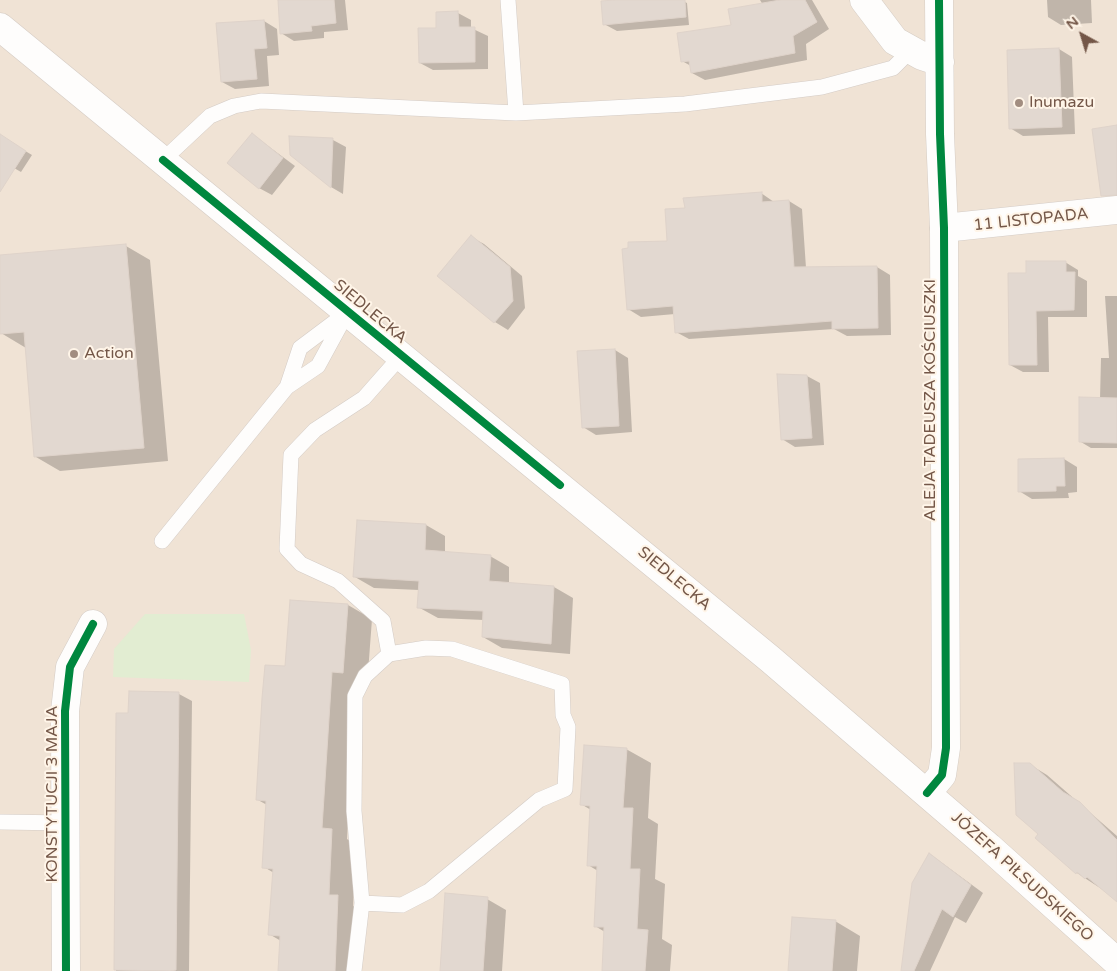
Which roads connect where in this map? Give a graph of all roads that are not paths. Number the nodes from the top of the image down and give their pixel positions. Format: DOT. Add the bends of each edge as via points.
graph roads {
  1 [pos="508,0"];
  2 [pos="864,0"];
  3 [pos="939,0"];
  4 [pos="0,27"];
  5 [pos="911,50"];
  6 [pos="940,62"];
  7 [pos="516,113"];
  8 [pos="163,160"];
  9 [pos="1117,210"];
  10 [pos="944,228"];
  11 [pos="348,311"];
  12 [pos="401,356"];
  13 [pos="287,387"];
  14 [pos="162,541"];
  15 [pos="93,624"];
  16 [pos="388,654"];
  17 [pos="927,793"];
  18 [pos="0,822"];
  19 [pos="67,823"];
  20 [pos="362,903"];
  21 [pos="1117,962"];
  22 [pos="66,971"];
  23 [pos="354,971"];
  1 -- 7 [label="lane"];
  2 -- 5 [label="main road" via="895,41"];
  3 -- 6 [label="main road, ALEJA TADEUSZA KOŚCIUSZKI"];
  4 -- 8 [label="main road, SIEDLECKA"];
  5 -- 6 [label="main road"];
  5 -- 7 [label="lane" via="893,68 822,87 685,104"];
  6 -- 10 [label="main road, ALEJA TADEUSZA KOŚCIUSZKI"];
  7 -- 8 [label="lane" via="261,100 210,116"];
  8 -- 11 [label="main road, SIEDLECKA"];
  9 -- 10 [label="main road, 11 LISTOPADA"];
  10 -- 17 [label="main road, ALEJA TADEUSZA KOŚCIUSZKI" via="946,748 942,774"];
  11 -- 12 [label="main road, SIEDLECKA"];
  11 -- 13 [label="lane" via="318,366"];
  11 -- 13 [label="lane" via="300,348"];
  12 -- 16 [label="lane" via="364,398 315,430 291,455 286,549 301,564 338,581 382,621"];
  12 -- 17 [label="main road, SIEDLECKA" via="740,634"];
  13 -- 14 [label="lane"];
  15 -- 19 [label="main road, KONSTYTUCJI 3 MAJA" via="70,667 65,711"];
  16 -- 20 [label="lane" via="365,676 355,696 354,811"];
  16 -- 20 [label="lane" via="426,648 452,649 562,684 562,714 568,727 565,789 539,800 429,891 402,905"];
  17 -- 21 [label="main road, JÓZEFA PIŁSUDSKIEGO"];
  18 -- 19 [label="lane"];
  19 -- 22 [label="main road, KONSTYTUCJI 3 MAJA"];
  20 -- 23 [label="lane"];
}
